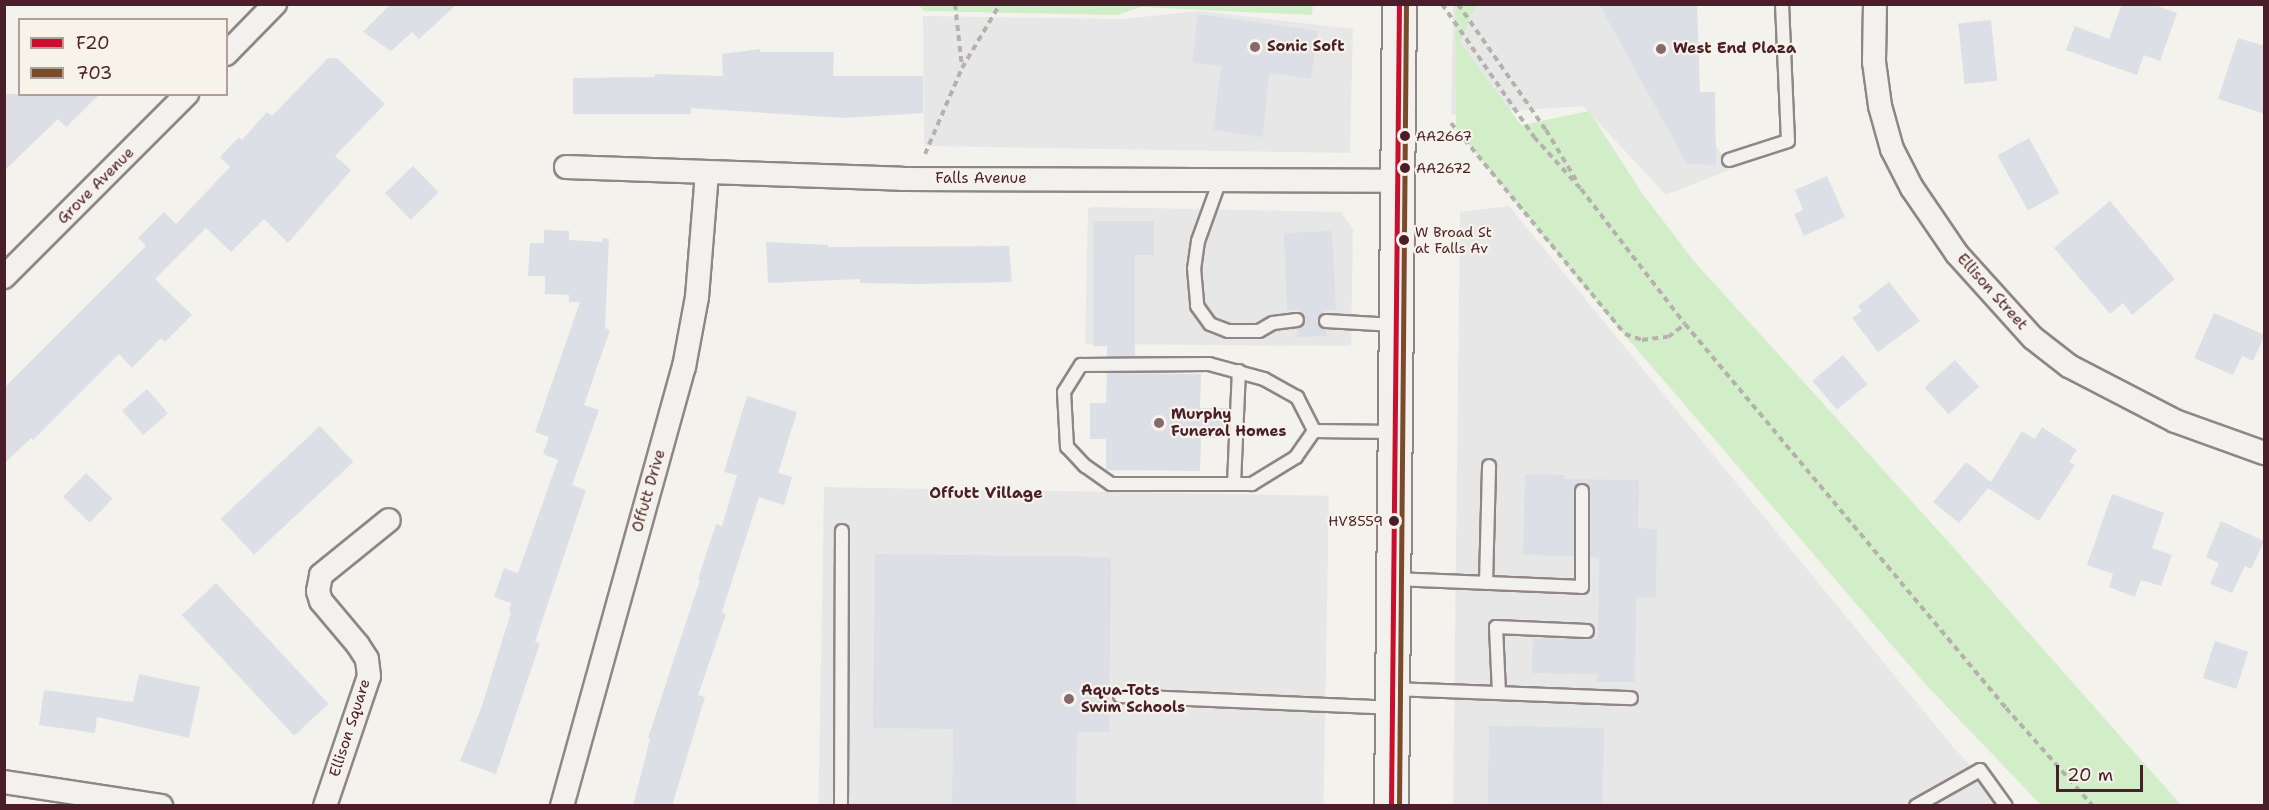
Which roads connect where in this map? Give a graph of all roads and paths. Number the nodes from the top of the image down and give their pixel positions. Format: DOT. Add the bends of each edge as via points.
graph roads {
  1 [pos="275,4"];
  2 [pos="955,4"];
  3 [pos="1000,4"];
  4 [pos="1014,4"];
  5 [pos="1021,4"];
  6 [pos="1399,4"];
  7 [pos="1442,4"];
  8 [pos="1458,4"];
  9 [pos="1782,4"];
  10 [pos="1875,4"];
  11 [pos="228,52"];
  12 [pos="962,68"];
  13 [pos="185,96"];
  14 [pos="1451,123"];
  15 [pos="1729,160"];
  16 [pos="566,167"];
  17 [pos="707,172"];
  18 [pos="915,178"];
  19 [pos="1220,180"];
  20 [pos="1397,181"];
  21 [pos="1581,189"];
  22 [pos="4,277"];
  23 [pos="1297,320"];
  24 [pos="1326,321"];
  25 [pos="1685,324"];
  26 [pos="1395,326"];
  27 [pos="1239,370"];
  28 [pos="1314,431"];
  29 [pos="1395,432"];
  30 [pos="2265,453"];
  31 [pos="1489,466"];
  32 [pos="1234,484"];
  33 [pos="1582,491"];
  34 [pos="389,520"];
  35 [pos="842,531"];
  36 [pos="1393,579"];
  37 [pos="1486,583"];
  38 [pos="1587,631"];
  39 [pos="1499,693"];
  40 [pos="1120,696"];
  41 [pos="1392,698"];
  42 [pos="1631,698"];
  43 [pos="4,782"];
  44 [pos="161,806"];
  45 [pos="325,806"];
  46 [pos="562,806"];
  47 [pos="841,806"];
  48 [pos="1391,806"];
  49 [pos="1917,806"];
  50 [pos="2006,806"];
  51 [pos="2093,806"];
  1 -- 11 [label="street"];
  2 -- 12 [label="path"];
  3 -- 12 [label="path"];
  4 -- 5 [label="path"];
  6 -- 20 [label="main road"];
  7 -- 21 [label="path" via="1534,137"];
  8 -- 21 [label="path" via="1546,130"];
  9 -- 15 [label="lane" via="1788,141"];
  10 -- 30 [label="street, Ellison Street" via="1874,62 1880,106 1893,150 1912,188 1957,254 2033,338 2070,366 2175,421"];
  12 -- 18 [label="path"];
  13 -- 22 [label="street, Grove Avenue"];
  14 -- 25 [label="path" via="1625,334 1642,340 1668,337"];
  16 -- 17 [label="street, Falls Avenue"];
  17 -- 18 [label="street, Falls Avenue"];
  17 -- 46 [label="street, Offutt Drive" via="697,297 684,367"];
  18 -- 19 [label="street, Falls Avenue"];
  19 -- 20 [label="street, Falls Avenue"];
  19 -- 23 [label="lane" via="1198,241 1194,268 1197,306 1210,324 1228,331 1259,331 1273,323"];
  20 -- 26 [label="main road"];
  21 -- 25 [label="path"];
  24 -- 26 [label="lane"];
  25 -- 51 [label="path" via="2006,708"];
  26 -- 29 [label="main road"];
  27 -- 28 [label="lane" via="1297,396"];
  27 -- 32 [label="lane"];
  27 -- 32 [label="lane" via="1209,364 1081,366 1064,392 1067,447 1111,484"];
  28 -- 29 [label="lane"];
  28 -- 32 [label="lane" via="1296,457 1252,484"];
  29 -- 36 [label="main road"];
  31 -- 37 [label="lane"];
  33 -- 37 [label="lane" via="1582,587"];
  34 -- 45 [label="street, Ellison Square" via="321,575 321,601 367,659 369,676"];
  35 -- 47 [label="lane"];
  36 -- 37 [label="lane"];
  36 -- 41 [label="main road"];
  38 -- 39 [label="lane" via="1496,627"];
  39 -- 41 [label="lane"];
  39 -- 42 [label="lane"];
  40 -- 41 [label="lane"];
  41 -- 48 [label="main road"];
  43 -- 44 [label="street"];
  49 -- 50 [label="lane" via="1980,770"];
}
